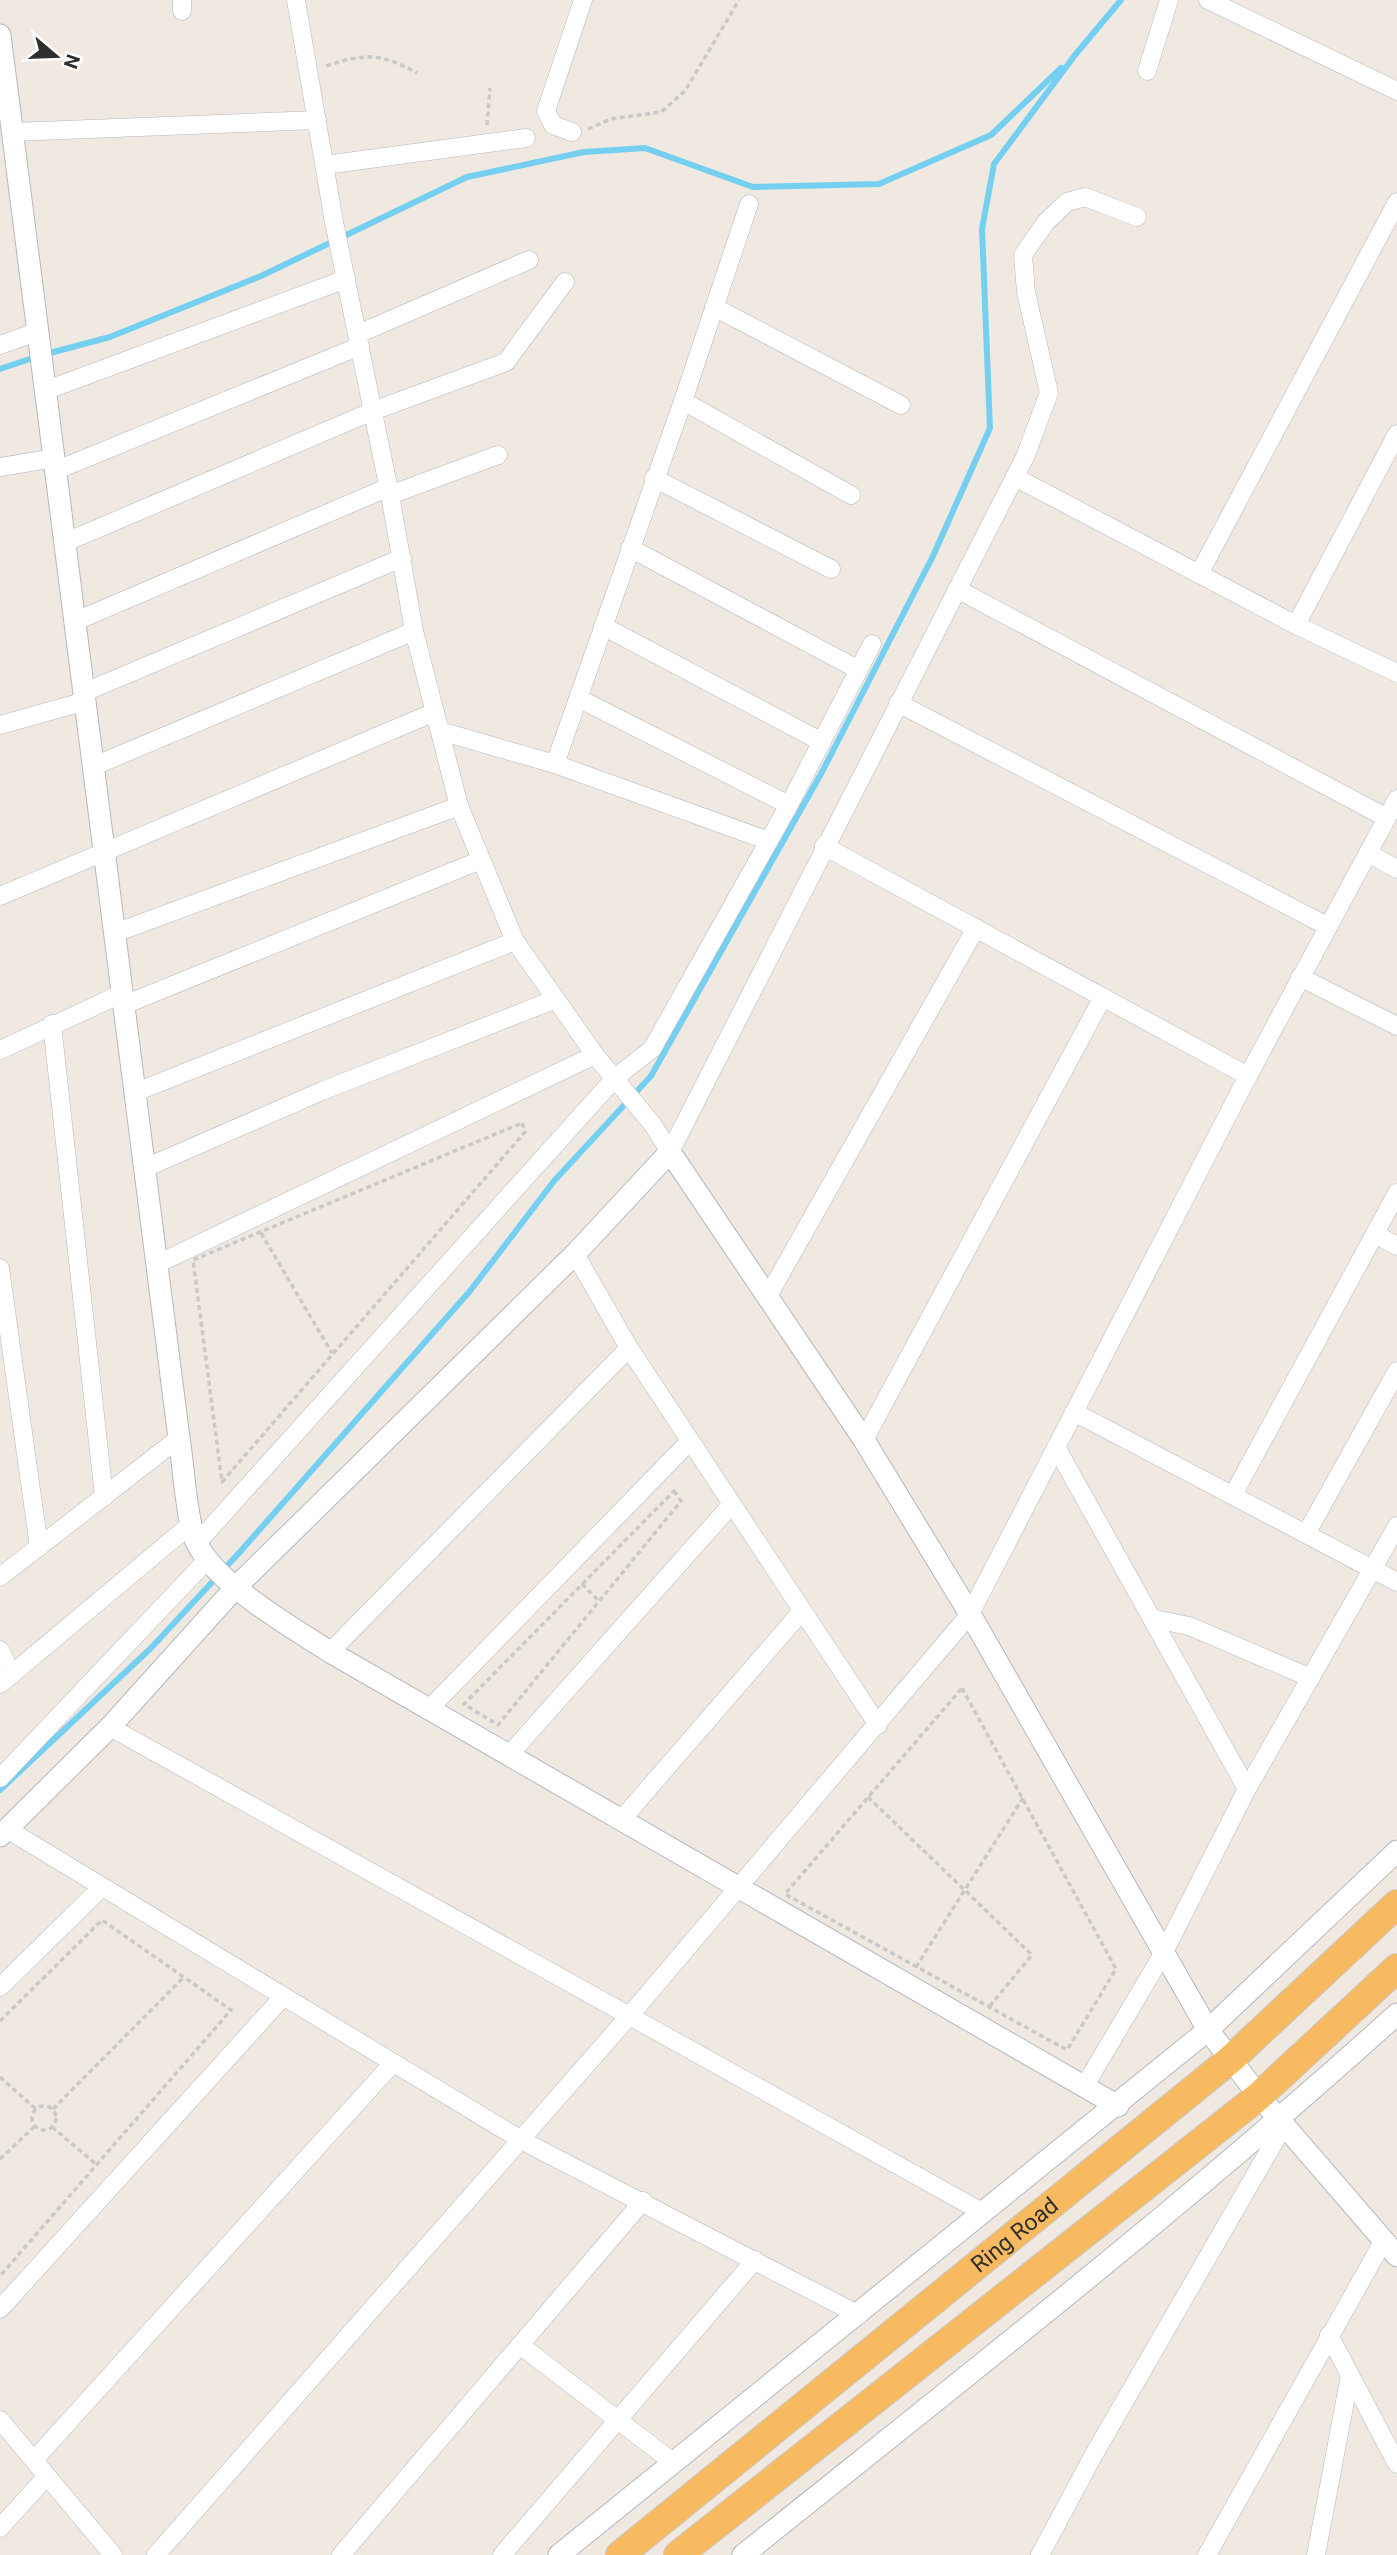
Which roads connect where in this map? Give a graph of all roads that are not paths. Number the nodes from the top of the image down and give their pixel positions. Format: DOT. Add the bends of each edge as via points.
graph roads {
  1 [pos="296,0"];
  2 [pos="583,0"];
  3 [pos="1169,0"];
  4 [pos="1208,0"];
  5 [pos="0,35"];
  6 [pos="1147,71"];
  7 [pos="1397,90"];
  8 [pos="317,120"];
  9 [pos="13,132"];
  10 [pos="572,132"];
  11 [pos="526,138"];
  12 [pos="325,165"];
  13 [pos="1397,202"];
  14 [pos="749,204"];
  15 [pos="1137,217"];
  16 [pos="529,260"];
  17 [pos="345,272"];
  18 [pos="565,282"];
  19 [pos="714,307"];
  20 [pos="40,335"];
  21 [pos="359,340"];
  22 [pos="0,345"];
  23 [pos="46,384"];
  24 [pos="683,401"];
  25 [pos="901,405"];
  26 [pos="373,411"];
  27 [pos="1397,434"];
  28 [pos="498,455"];
  29 [pos="56,464"];
  30 [pos="0,467"];
  31 [pos="1015,477"];
  32 [pos="654,478"];
  33 [pos="389,491"];
  34 [pos="851,495"];
  35 [pos="66,542"];
  36 [pos="630,548"];
  37 [pos="402,558"];
  38 [pos="831,569"];
  39 [pos="1199,574"];
  40 [pos="957,589"];
  41 [pos="76,621"];
  42 [pos="1296,625"];
  43 [pos="603,626"];
  44 [pos="414,631"];
  45 [pos="872,644"];
  46 [pos="859,670"];
  47 [pos="1397,673"];
  48 [pos="86,697"];
  49 [pos="578,698"];
  50 [pos="898,704"];
  51 [pos="435,712"];
  52 [pos="0,725"];
  53 [pos="440,731"];
  54 [pos="822,742"];
  55 [pos="555,764"];
  56 [pos="94,766"];
  57 [pos="1397,799"];
  58 [pos="789,805"];
  59 [pos="459,806"];
  60 [pos="1387,818"];
  61 [pos="769,841"];
  62 [pos="824,846"];
  63 [pos="105,851"];
  64 [pos="1368,853"];
  65 [pos="481,860"];
  66 [pos="1397,869"];
  67 [pos="0,896"];
  68 [pos="1327,926"];
  69 [pos="976,929"];
  70 [pos="115,933"];
  71 [pos="515,941"];
  72 [pos="1300,977"];
  73 [pos="1103,997"];
  74 [pos="124,999"];
  75 [pos="556,999"];
  76 [pos="52,1024"];
  77 [pos="1397,1027"];
  78 [pos="0,1049"];
  79 [pos="595,1055"];
  80 [pos="1248,1076"];
  81 [pos="620,1084"];
  82 [pos="135,1092"];
  83 [pos="670,1152"];
  84 [pos="145,1168"];
  85 [pos="1397,1193"];
  86 [pos="1375,1234"];
  87 [pos="1397,1246"];
  88 [pos="575,1254"];
  89 [pos="157,1264"];
  90 [pos="0,1268"];
  91 [pos="768,1296"];
  92 [pos="629,1348"];
  93 [pos="1397,1371"];
  94 [pos="1074,1412"];
  95 [pos="179,1438"];
  96 [pos="863,1440"];
  97 [pos="690,1441"];
  98 [pos="1056,1447"];
  99 [pos="1233,1495"];
  100 [pos="104,1497"];
  101 [pos="732,1504"];
  102 [pos="1397,1525"];
  103 [pos="1306,1534"];
  104 [pos="39,1547"];
  105 [pos="212,1559"];
  106 [pos="1373,1569"];
  107 [pos="0,1577"];
  108 [pos="1397,1582"];
  109 [pos="802,1611"];
  110 [pos="970,1614"];
  111 [pos="1155,1619"];
  112 [pos="0,1650"];
  113 [pos="330,1652"];
  114 [pos="1311,1678"];
  115 [pos="6,1680"];
  116 [pos="428,1710"];
  117 [pos="877,1725"];
  118 [pos="110,1727"];
  119 [pos="509,1755"];
  120 [pos="0,1778"];
  121 [pos="1247,1789"];
  122 [pos="622,1819"];
  123 [pos="4,1832"];
  124 [pos="1397,1851"];
  125 [pos="102,1887"];
  126 [pos="740,1888"];
  127 [pos="1397,1904"];
  128 [pos="1164,1952"];
  129 [pos="1397,1968"];
  130 [pos="0,1987"];
  131 [pos="283,1997"];
  132 [pos="631,2014"];
  133 [pos="1397,2014"];
  134 [pos="1208,2030"];
  135 [pos="1231,2059"];
  136 [pos="393,2063"];
  137 [pos="1084,2087"];
  138 [pos="1259,2096"];
  139 [pos="1118,2106"];
  140 [pos="1282,2122"];
  141 [pos="521,2140"];
  142 [pos="643,2201"];
  143 [pos="982,2212"];
  144 [pos="1390,2248"];
  145 [pos="755,2260"];
  146 [pos="0,2309"];
  147 [pos="859,2315"];
  148 [pos="1329,2335"];
  149 [pos="520,2344"];
  150 [pos="1350,2375"];
  151 [pos="0,2420"];
  152 [pos="618,2420"];
  153 [pos="34,2460"];
  154 [pos="674,2463"];
  155 [pos="1397,2464"];
  156 [pos="47,2476"];
  157 [pos="0,2528"];
  158 [pos="113,2555"];
  159 [pos="156,2555"];
  160 [pos="341,2555"];
  161 [pos="502,2555"];
  162 [pos="559,2555"];
  163 [pos="620,2555"];
  164 [pos="678,2555"];
  165 [pos="743,2555"];
  166 [pos="1040,2555"];
  167 [pos="1207,2555"];
  168 [pos="1316,2555"];
  1 -- 8 [label="street"];
  2 -- 10 [label="street" via="546,111 553,125"];
  3 -- 6 [label="street"];
  4 -- 7 [label="street"];
  5 -- 9 [label="street"];
  8 -- 9 [label="street"];
  8 -- 12 [label="street"];
  9 -- 20 [label="street"];
  11 -- 12 [label="street"];
  12 -- 17 [label="street"];
  13 -- 39 [label="street"];
  14 -- 19 [label="street"];
  15 -- 31 [label="street" via="1085,197 1067,202 1023,255 1026,292 1049,393"];
  16 -- 21 [label="street"];
  17 -- 21 [label="street"];
  17 -- 23 [label="street"];
  18 -- 26 [label="street" via="506,362"];
  19 -- 24 [label="street"];
  19 -- 25 [label="street"];
  20 -- 22 [label="street"];
  20 -- 23 [label="street"];
  21 -- 26 [label="street"];
  21 -- 29 [label="street"];
  23 -- 29 [label="street"];
  24 -- 32 [label="street"];
  24 -- 34 [label="street"];
  26 -- 33 [label="street"];
  26 -- 35 [label="street"];
  27 -- 42 [label="street"];
  28 -- 33 [label="street"];
  29 -- 30 [label="street"];
  29 -- 35 [label="street"];
  31 -- 39 [label="street"];
  31 -- 40 [label="street"];
  32 -- 36 [label="street"];
  32 -- 38 [label="street"];
  33 -- 37 [label="street"];
  33 -- 41 [label="street"];
  35 -- 41 [label="street"];
  36 -- 43 [label="street"];
  36 -- 46 [label="street"];
  37 -- 44 [label="street"];
  37 -- 48 [label="street"];
  39 -- 42 [label="street"];
  40 -- 50 [label="street"];
  40 -- 60 [label="street"];
  41 -- 48 [label="street"];
  42 -- 47 [label="street"];
  43 -- 49 [label="street"];
  43 -- 54 [label="street"];
  44 -- 51 [label="street"];
  44 -- 56 [label="street"];
  45 -- 46 [label="street"];
  46 -- 54 [label="street"];
  48 -- 52 [label="street"];
  48 -- 56 [label="street"];
  49 -- 55 [label="street"];
  49 -- 58 [label="street"];
  50 -- 62 [label="street"];
  50 -- 68 [label="street"];
  51 -- 53 [label="street"];
  51 -- 63 [label="street"];
  53 -- 55 [label="street"];
  53 -- 59 [label="street"];
  54 -- 58 [label="street"];
  55 -- 61 [label="street"];
  56 -- 63 [label="street"];
  57 -- 60 [label="street"];
  58 -- 61 [label="street"];
  59 -- 65 [label="street"];
  59 -- 70 [label="street"];
  60 -- 64 [label="street"];
  61 -- 81 [label="street" via="652,1049"];
  62 -- 69 [label="street"];
  62 -- 83 [label="street"];
  63 -- 67 [label="street"];
  63 -- 70 [label="street"];
  64 -- 66 [label="street"];
  64 -- 68 [label="street"];
  65 -- 71 [label="street"];
  65 -- 74 [label="street"];
  68 -- 72 [label="street"];
  69 -- 73 [label="street"];
  69 -- 91 [label="street"];
  70 -- 74 [label="street"];
  71 -- 75 [label="street"];
  71 -- 82 [label="street"];
  72 -- 77 [label="street"];
  72 -- 80 [label="street"];
  73 -- 80 [label="street"];
  73 -- 96 [label="street"];
  74 -- 76 [label="street"];
  74 -- 82 [label="street"];
  75 -- 79 [label="street"];
  75 -- 84 [label="street" via="322,1091"];
  76 -- 78 [label="street"];
  76 -- 100 [label="street"];
  79 -- 81 [label="street"];
  79 -- 89 [label="street"];
  80 -- 94 [label="street"];
  81 -- 83 [label="street"];
  81 -- 105 [label="street"];
  82 -- 84 [label="street"];
  83 -- 88 [label="street"];
  83 -- 91 [label="street"];
  84 -- 89 [label="street"];
  85 -- 86 [label="street"];
  86 -- 87 [label="street"];
  86 -- 99 [label="street"];
  88 -- 92 [label="street"];
  88 -- 105 [label="street"];
  89 -- 95 [label="street"];
  90 -- 104 [label="street"];
  91 -- 96 [label="street"];
  92 -- 97 [label="street"];
  92 -- 113 [label="street"];
  93 -- 103 [label="street"];
  94 -- 98 [label="street"];
  94 -- 99 [label="street"];
  95 -- 100 [label="street"];
  95 -- 105 [label="street"];
  96 -- 110 [label="street"];
  97 -- 101 [label="street"];
  97 -- 116 [label="street"];
  98 -- 110 [label="street"];
  98 -- 111 [label="street"];
  99 -- 103 [label="street"];
  100 -- 104 [label="street"];
  101 -- 109 [label="street"];
  101 -- 119 [label="street"];
  102 -- 106 [label="street"];
  103 -- 106 [label="street"];
  104 -- 107 [label="street"];
  105 -- 113 [label="street"];
  105 -- 115 [label="street"];
  105 -- 118 [label="street"];
  105 -- 120 [label="street"];
  106 -- 108 [label="street"];
  106 -- 114 [label="street"];
  109 -- 117 [label="street"];
  109 -- 122 [label="street"];
  110 -- 117 [label="street"];
  110 -- 128 [label="street"];
  111 -- 114 [label="street" via="1189,1626"];
  111 -- 121 [label="street"];
  112 -- 115 [label="street"];
  113 -- 116 [label="street"];
  114 -- 121 [label="street"];
  116 -- 119 [label="street"];
  117 -- 126 [label="street"];
  118 -- 123 [label="street"];
  118 -- 132 [label="street"];
  119 -- 122 [label="street"];
  121 -- 128 [label="street"];
  122 -- 126 [label="street"];
  123 -- 125 [label="street"];
  124 -- 134 [label="street"];
  125 -- 130 [label="street"];
  125 -- 131 [label="street"];
  126 -- 132 [label="street"];
  126 -- 137 [label="street"];
  127 -- 135 [label="highway, Ring Road"];
  128 -- 134 [label="street"];
  128 -- 137 [label="street"];
  129 -- 138 [label="highway, Ring Road"];
  131 -- 136 [label="street"];
  131 -- 146 [label="street"];
  132 -- 141 [label="street"];
  132 -- 143 [label="street"];
  133 -- 140 [label="street"];
  134 -- 135 [label="street"];
  134 -- 139 [label="street"];
  135 -- 138 [label="street"];
  135 -- 163 [label="highway, Ring Road"];
  136 -- 141 [label="street"];
  136 -- 153 [label="street"];
  137 -- 139 [label="street"];
  138 -- 140 [label="street"];
  138 -- 164 [label="highway, Ring Road"];
  139 -- 143 [label="street"];
  140 -- 144 [label="street"];
  140 -- 165 [label="street"];
  140 -- 166 [label="street"];
  141 -- 142 [label="street"];
  141 -- 159 [label="street"];
  142 -- 145 [label="street"];
  142 -- 149 [label="street"];
  143 -- 147 [label="street"];
  144 -- 148 [label="street"];
  145 -- 147 [label="street"];
  145 -- 152 [label="street"];
  147 -- 154 [label="street"];
  148 -- 150 [label="street"];
  148 -- 167 [label="street"];
  149 -- 152 [label="street"];
  149 -- 160 [label="street"];
  150 -- 155 [label="street"];
  150 -- 168 [label="street"];
  151 -- 153 [label="street"];
  152 -- 154 [label="street"];
  152 -- 161 [label="street"];
  153 -- 156 [label="street"];
  154 -- 162 [label="street"];
  156 -- 157 [label="street"];
  156 -- 158 [label="street"];
}
